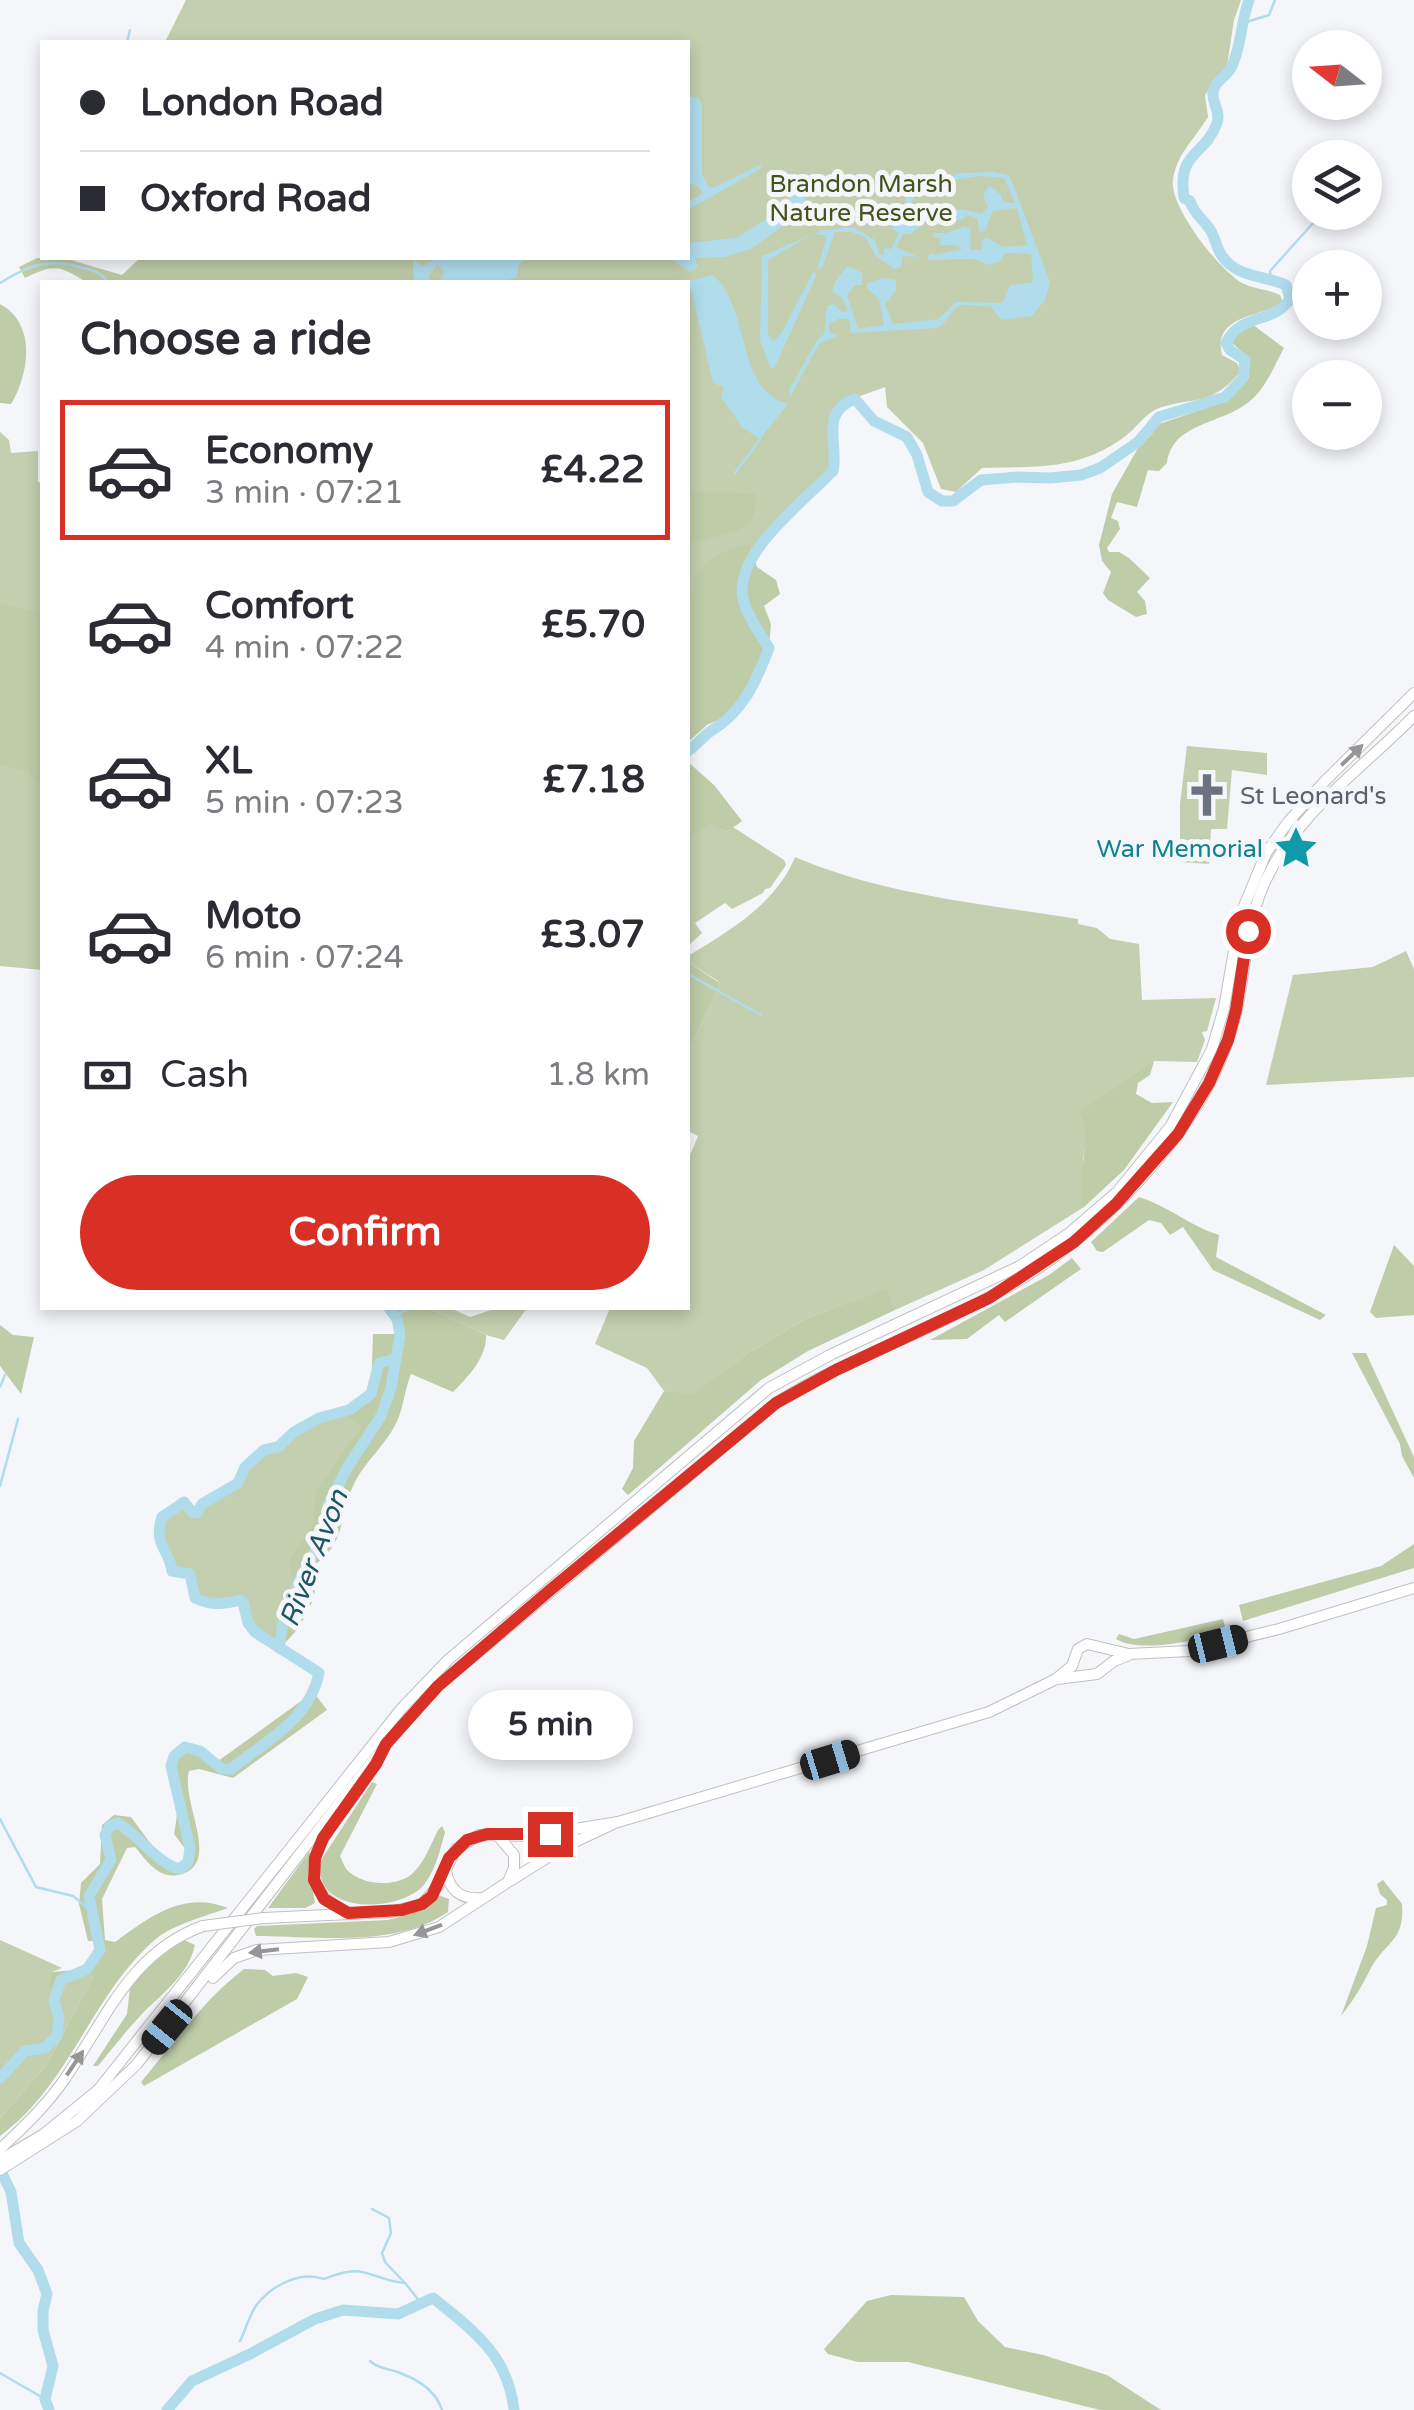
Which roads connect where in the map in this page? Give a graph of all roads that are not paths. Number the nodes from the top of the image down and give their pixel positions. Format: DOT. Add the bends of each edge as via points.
graph roads {
  1 [pos="1414,693"];
  2 [pos="1414,716"];
  3 [pos="1414,1588"];
  4 [pos="1100,1646"];
  5 [pos="1130,1654"];
  6 [pos="1075,1661"];
  7 [pos="1104,1668"];
  8 [pos="1087,1674"];
  9 [pos="1056,1679"];
  10 [pos="386,1744"];
  11 [pos="618,1822"];
  12 [pos="494,1834"];
  13 [pos="446,1866"];
  14 [pos="508,1882"];
  15 [pos="488,1897"];
  16 [pos="348,1913"];
  17 [pos="167,2027"];
  18 [pos="0,2149"];
  19 [pos="18,2155"];
  20 [pos="0,2160"];
  21 [pos="0,2170"];
  19 -- 1 [label="highway, one-way" via="98,2090 401,1709 448,1660 770,1388 1020,1266 1117,1192 1170,1127 1212,1048 1240,916 1266,853 1324,782"];
  2 -- 10 [label="highway" via="1282,850 1251,920 1222,1055 1178,1134 1116,1204 1006,1288 820,1377 762,1414 438,1686"];
  3 -- 5 [label="highway" via="1189,1651"];
  4 -- 5 [label="highway"];
  4 -- 6 [label="highway" via="1084,1645"];
  4 -- 7 [label="highway"];
  5 -- 7 [label="highway"];
  6 -- 8 [label="highway"];
  6 -- 9 [label="highway"];
  7 -- 8 [label="highway"];
  8 -- 9 [label="highway"];
  9 -- 11 [label="highway" via="989,1712"];
  10 -- 16 [label="highway" via="315,1858 321,1895"];
  10 -- 17 [label="highway"];
  11 -- 12 [label="highway" via="550,1834"];
  11 -- 14 [label="highway"];
  12 -- 13 [label="highway" via="467,1840"];
  12 -- 14 [label="highway" via="514,1856"];
  13 -- 15 [label="highway" via="460,1895"];
  13 -- 16 [label="highway" via="422,1904"];
  14 -- 15 [label="highway"];
  15 -- 17 [label="highway, one-way" via="439,1927 389,1942 243,1954"];
  18 -- 16 [label="highway, one-way, bridge" via="62,2083 134,1971 172,1939 203,1926"];
  17 -- 19 [label="highway" via="78,2121"];
  19 -- 20 [label="highway"];
  19 -- 21 [label="highway"];
}
